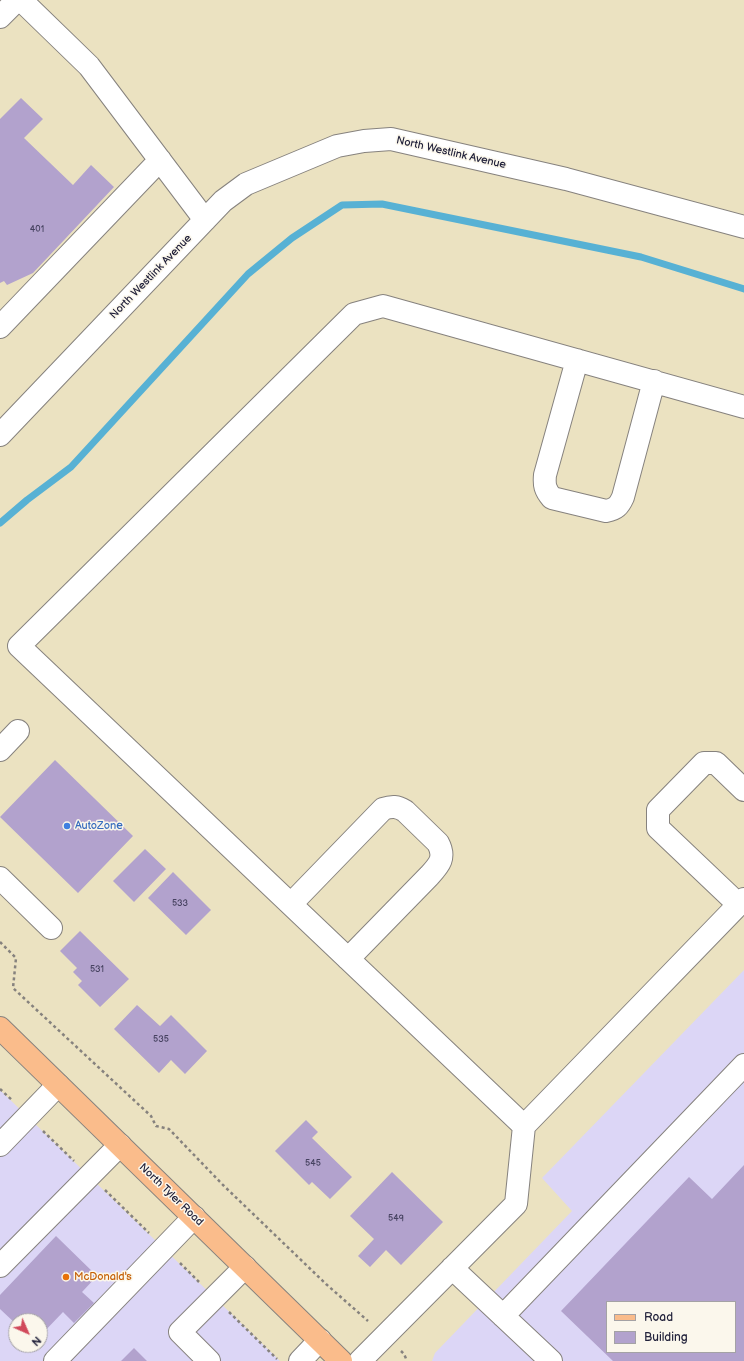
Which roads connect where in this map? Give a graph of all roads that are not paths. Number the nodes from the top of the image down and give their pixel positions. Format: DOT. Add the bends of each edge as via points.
graph roads {
  1 [pos="17,0"];
  2 [pos="21,0"];
  3 [pos="0,17"];
  4 [pos="160,160"];
  5 [pos="205,220"];
  6 [pos="744,228"];
  7 [pos="0,327"];
  8 [pos="577,360"];
  9 [pos="654,381"];
  10 [pos="744,407"];
  11 [pos="0,435"];
  12 [pos="10,647"];
  13 [pos="18,731"];
  14 [pos="0,750"];
  15 [pos="744,790"];
  16 [pos="0,878"];
  17 [pos="741,902"];
  18 [pos="291,904"];
  19 [pos="52,928"];
  20 [pos="348,958"];
  21 [pos="0,1028"];
  22 [pos="744,1065"];
  23 [pos="58,1085"];
  24 [pos="524,1126"];
  25 [pos="0,1145"];
  26 [pos="120,1145"];
  27 [pos="194,1218"];
  28 [pos="0,1266"];
  29 [pos="245,1267"];
  30 [pos="452,1268"];
  31 [pos="503,1316"];
  32 [pos="320,1340"];
  33 [pos="55,1361"];
  34 [pos="209,1361"];
  35 [pos="300,1361"];
  36 [pos="342,1361"];
  37 [pos="360,1361"];
  38 [pos="551,1361"];
  1 -- 3 [label="street"];
  2 -- 4 [label="street" via="89,66"];
  4 -- 5 [label="street"];
  4 -- 7 [label="street"];
  5 -- 6 [label="street, North Westlink Avenue" via="223,201 246,184 337,146 392,139 566,179"];
  5 -- 11 [label="street, North Westlink Avenue"];
  8 -- 9 [label="street"];
  8 -- 9 [label="street" via="545,475 544,486 552,498 606,511 618,506 623,497"];
  8 -- 12 [label="street" via="384,306 354,314"];
  9 -- 10 [label="street"];
  12 -- 18 [label="street"];
  13 -- 14 [label="street"];
  15 -- 17 [label="street" via="716,763 704,763 658,810 658,828"];
  16 -- 19 [label="street"];
  17 -- 24 [label="street"];
  18 -- 20 [label="street"];
  18 -- 20 [label="street" via="383,809 398,807 438,843 442,859 439,865"];
  20 -- 24 [label="street"];
  21 -- 23 [label="main road, North Tyler Road"];
  22 -- 31 [label="street"];
  23 -- 25 [label="street"];
  23 -- 26 [label="main road, North Tyler Road"];
  24 -- 30 [label="street" via="516,1204"];
  26 -- 27 [label="main road, North Tyler Road"];
  26 -- 28 [label="street"];
  27 -- 29 [label="main road, North Tyler Road"];
  27 -- 33 [label="street"];
  29 -- 32 [label="main road, North Tyler Road"];
  29 -- 34 [label="street" via="180,1332"];
  30 -- 31 [label="street"];
  30 -- 37 [label="street"];
  31 -- 38 [label="street"];
  32 -- 35 [label="street"];
  32 -- 36 [label="main road, North Tyler Road"];
}
